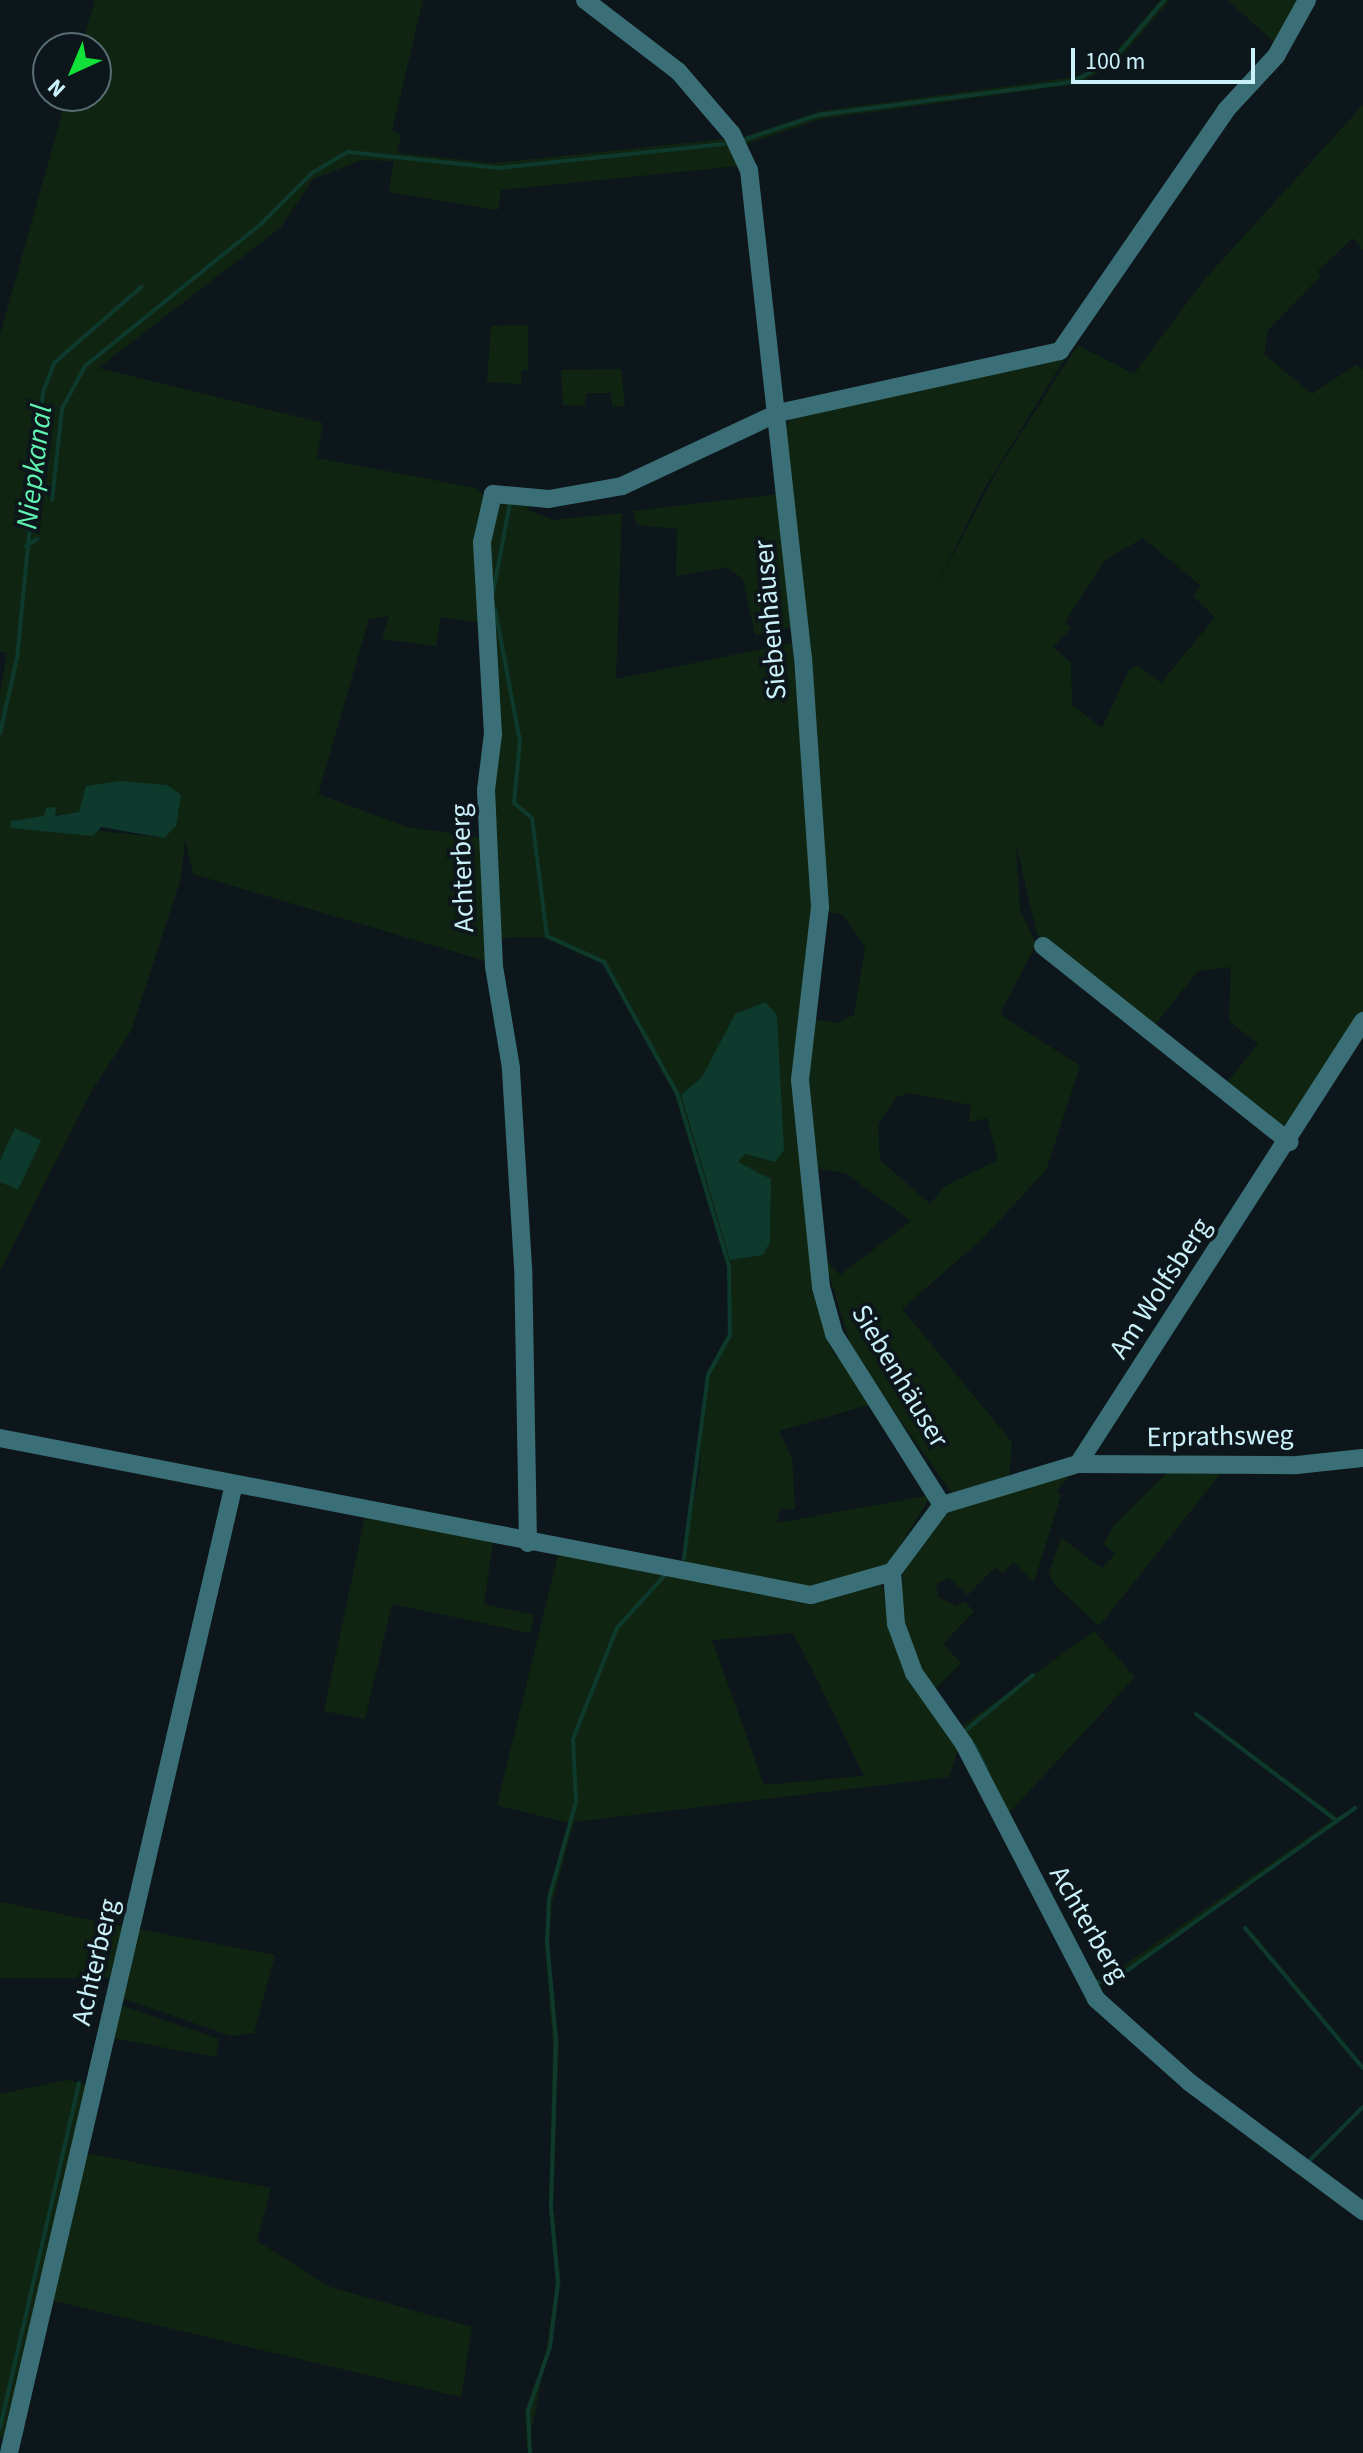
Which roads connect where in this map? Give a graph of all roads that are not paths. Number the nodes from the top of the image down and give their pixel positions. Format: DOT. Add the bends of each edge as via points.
graph roads {
  1 [pos="585,0"];
  2 [pos="1307,0"];
  3 [pos="778,413"];
  4 [pos="1043,946"];
  5 [pos="1363,1021"];
  6 [pos="1289,1142"];
  7 [pos="0,1438"];
  8 [pos="1363,1458"];
  9 [pos="1078,1464"];
  10 [pos="234,1484"];
  11 [pos="942,1505"];
  12 [pos="528,1543"];
  13 [pos="892,1572"];
  14 [pos="1363,2211"];
  15 [pos="9,2453"];
  1 -- 3 [label="street, Siebenhäuser" via="678,71 732,134 759,213"];
  2 -- 3 [label="street" via="1276,56 1226,110 1060,351"];
  3 -- 11 [label="street, Siebenhäuser" via="820,907 800,1080 821,1287 834,1334"];
  3 -- 12 [label="street, Achterberg" via="622,486 549,499 493,494 488,513 482,542 493,734 486,790 494,966 511,1068 523,1267"];
  4 -- 6 [label="street"];
  5 -- 6 [label="street, Am Wolfsberg"];
  6 -- 9 [label="street, Am Wolfsberg"];
  7 -- 10 [label="street"];
  8 -- 9 [label="street, Erprathsweg" via="1297,1465"];
  9 -- 11 [label="street, Erprathsweg"];
  10 -- 12 [label="street"];
  10 -- 15 [label="street, Achterberg"];
  11 -- 13 [label="street"];
  12 -- 13 [label="street" via="788,1593 868,1583"];
  13 -- 14 [label="street, Achterberg" via="896,1624 914,1673 964,1744 1096,1999 1189,2082"];
}
